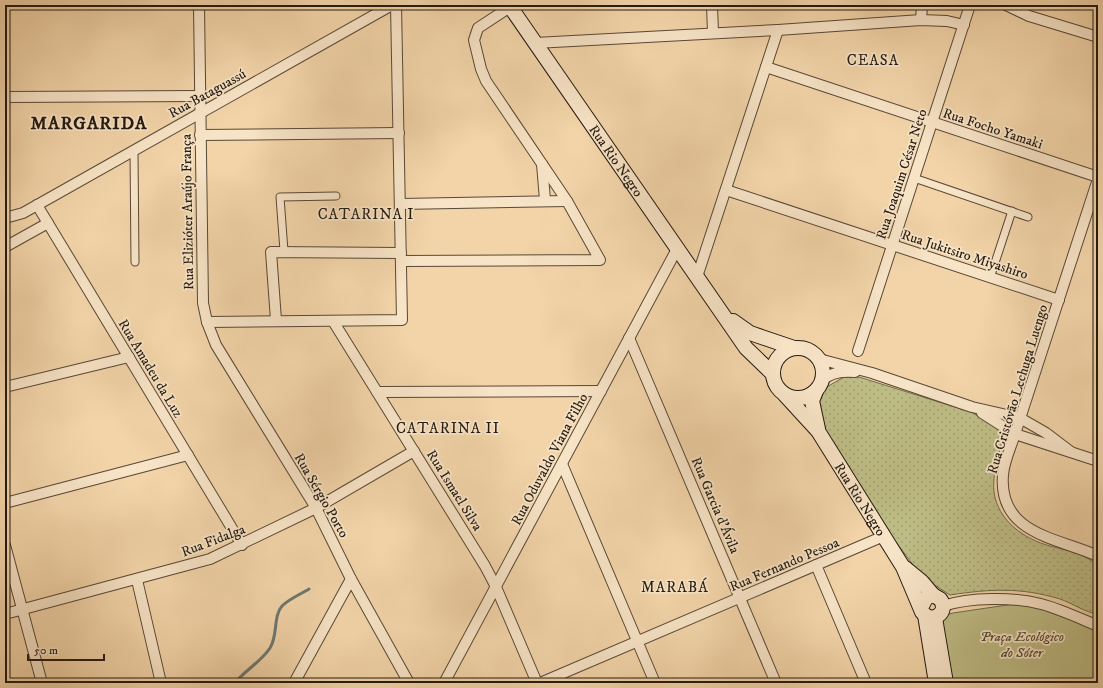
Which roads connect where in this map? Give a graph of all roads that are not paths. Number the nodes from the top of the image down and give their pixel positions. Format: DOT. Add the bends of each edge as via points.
graph roads {
  1 [pos="198,5"];
  2 [pos="392,5"];
  3 [pos="396,5"];
  4 [pos="712,5"];
  5 [pos="922,5"];
  6 [pos="970,5"];
  7 [pos="1006,5"];
  8 [pos="511,6"];
  9 [pos="921,20"];
  10 [pos="964,25"];
  11 [pos="778,30"];
  12 [pos="713,34"];
  13 [pos="1098,37"];
  14 [pos="535,43"];
  15 [pos="766,67"];
  16 [pos="200,96"];
  17 [pos="5,97"];
  18 [pos="200,113"];
  19 [pos="932,122"];
  20 [pos="398,133"];
  21 [pos="200,134"];
  22 [pos="134,151"];
  23 [pos="542,162"];
  24 [pos="914,178"];
  25 [pos="1098,178"];
  26 [pos="726,190"];
  27 [pos="336,196"];
  28 [pos="545,200"];
  29 [pos="567,201"];
  30 [pos="400,204"];
  31 [pos="37,205"];
  32 [pos="1012,211"];
  33 [pos="1028,217"];
  34 [pos="5,218"];
  35 [pos="48,223"];
  36 [pos="892,245"];
  37 [pos="5,247"];
  38 [pos="677,249"];
  39 [pos="284,251"];
  40 [pos="401,257"];
  41 [pos="135,262"];
  42 [pos="697,277"];
  43 [pos="990,278"];
  44 [pos="1058,300"];
  45 [pos="725,314"];
  46 [pos="276,320"];
  47 [pos="333,321"];
  48 [pos="207,322"];
  49 [pos="629,338"];
  50 [pos="794,348"];
  51 [pos="858,351"];
  52 [pos="129,357"];
  53 [pos="819,358"];
  54 [pos="872,373"];
  55 [pos="772,374"];
  56 [pos="819,386"];
  57 [pos="5,387"];
  58 [pos="601,391"];
  59 [pos="377,392"];
  60 [pos="785,395"];
  61 [pos="972,407"];
  62 [pos="1020,418"];
  63 [pos="818,432"];
  64 [pos="1015,434"];
  65 [pos="414,451"];
  66 [pos="1071,452"];
  67 [pos="188,455"];
  68 [pos="1098,461"];
  69 [pos="562,464"];
  70 [pos="5,503"];
  71 [pos="316,508"];
  72 [pos="884,536"];
  73 [pos="5,545"];
  74 [pos="242,545"];
  75 [pos="1098,556"];
  76 [pos="816,565"];
  77 [pos="904,567"];
  78 [pos="351,578"];
  79 [pos="137,580"];
  80 [pos="496,587"];
  81 [pos="933,596"];
  82 [pos="740,598"];
  83 [pos="944,606"];
  84 [pos="22,610"];
  85 [pos="927,613"];
  86 [pos="5,614"];
  87 [pos="1098,626"];
  88 [pos="638,641"];
  89 [pos="42,683"];
  90 [pos="161,683"];
  91 [pos="294,683"];
  92 [pos="409,683"];
  93 [pos="444,683"];
  94 [pos="538,683"];
  95 [pos="655,683"];
  96 [pos="776,683"];
  97 [pos="866,683"];
  98 [pos="936,683"];
  99 [pos="946,683"];
  1 -- 16 [label="street, Rua Elizióter Araújo França"];
  2 -- 18 [label="street, Rua Bataguassú"];
  3 -- 20 [label="street"];
  4 -- 12 [label="street"];
  5 -- 9 [label="street"];
  6 -- 10 [label="street, Rua Joaquim César Neto"];
  7 -- 13 [label="street" via="1029,16"];
  8 -- 14 [label="main road, Rua Rio Negro"];
  8 -- 23 [label="street" via="478,28 474,40 486,81"];
  9 -- 10 [label="street" via="948,21"];
  9 -- 11 [label="street"];
  10 -- 19 [label="street, Rua Joaquim César Neto"];
  11 -- 12 [label="street"];
  11 -- 15 [label="street"];
  12 -- 14 [label="street"];
  14 -- 38 [label="main road, Rua Rio Negro"];
  15 -- 19 [label="street, Rua Focho Yamaki"];
  15 -- 26 [label="street"];
  16 -- 17 [label="street"];
  16 -- 18 [label="street, Rua Elizióter Araújo França"];
  18 -- 21 [label="street, Rua Elizióter Araújo França"];
  18 -- 22 [label="street, Rua Bataguassú"];
  19 -- 24 [label="street, Rua Joaquim César Neto"];
  19 -- 25 [label="street, Rua Focho Yamaki"];
  20 -- 21 [label="street"];
  20 -- 30 [label="street"];
  21 -- 48 [label="street, Rua Elizióter Araújo França" via="202,303"];
  22 -- 31 [label="street, Rua Bataguassú"];
  22 -- 41 [label="street"];
  23 -- 28 [label="street"];
  23 -- 29 [label="street"];
  24 -- 32 [label="street"];
  24 -- 36 [label="street, Rua Joaquim César Neto"];
  25 -- 44 [label="street, Rua Cristóvão Lechuga Luengo"];
  26 -- 36 [label="street, Rua Jukitsiro Miyashiro"];
  26 -- 42 [label="street"];
  27 -- 39 [label="street" via="280,197"];
  28 -- 29 [label="street"];
  28 -- 30 [label="street"];
  29 -- 40 [label="street" via="600,260"];
  30 -- 40 [label="street"];
  31 -- 34 [label="street, Rua Bataguassú" via="23,213"];
  31 -- 35 [label="street, Rua Amadeu da Luz"];
  32 -- 33 [label="street"];
  32 -- 43 [label="street"];
  35 -- 37 [label="street"];
  35 -- 52 [label="street, Rua Amadeu da Luz"];
  36 -- 43 [label="street, Rua Jukitsiro Miyashiro"];
  36 -- 51 [label="street, Rua Joaquim César Neto"];
  38 -- 42 [label="main road, Rua Rio Negro"];
  38 -- 49 [label="street, Rua Oduvaldo Viana Filho"];
  39 -- 40 [label="street"];
  39 -- 46 [label="street" via="271,252"];
  40 -- 47 [label="street" via="402,320"];
  42 -- 45 [label="main road, Rua Rio Negro"];
  43 -- 44 [label="street, Rua Jukitsiro Miyashiro"];
  44 -- 62 [label="street, Rua Cristóvão Lechuga Luengo"];
  45 -- 50 [label="main road, Rua Rio Negro" via="750,333"];
  45 -- 55 [label="main road, Rua Rio Negro" via="746,348"];
  46 -- 47 [label="street"];
  46 -- 48 [label="street"];
  47 -- 59 [label="street, Rua Ismael Silva"];
  48 -- 71 [label="street, Rua Sérgio Porto" via="216,345"];
  49 -- 58 [label="street, Rua Oduvaldo Viana Filho"];
  49 -- 82 [label="street, Rua Garcia d'Ávila"];
  50 -- 53 [label="main road" via="808,350"];
  50 -- 55 [label="main road" via="783,352 775,362"];
  52 -- 57 [label="street"];
  52 -- 67 [label="street, Rua Amadeu da Luz"];
  53 -- 54 [label="street"];
  53 -- 56 [label="main road" via="823,369"];
  54 -- 56 [label="street" via="843,371 825,378"];
  54 -- 61 [label="street"];
  55 -- 60 [label="main road" via="776,386"];
  56 -- 60 [label="main road" via="801,398"];
  56 -- 63 [label="main road, Rua Rio Negro" via="812,401"];
  58 -- 59 [label="street"];
  58 -- 69 [label="street, Rua Oduvaldo Viana Filho"];
  59 -- 65 [label="street, Rua Ismael Silva"];
  60 -- 63 [label="main road, Rua Rio Negro"];
  61 -- 62 [label="street"];
  61 -- 64 [label="street"];
  62 -- 64 [label="street, Rua Cristóvão Lechuga Luengo"];
  62 -- 66 [label="street"];
  63 -- 72 [label="main road, Rua Rio Negro"];
  64 -- 66 [label="street"];
  64 -- 75 [label="street, Rua Cristóvão Lechuga Luengo" via="1003,473 1003,488 1009,507 1022,524 1036,534"];
  65 -- 71 [label="street, Rua Fidalga"];
  65 -- 80 [label="street, Rua Ismael Silva"];
  66 -- 68 [label="street"];
  67 -- 70 [label="street"];
  67 -- 74 [label="street, Rua Amadeu da Luz"];
  69 -- 80 [label="street, Rua Oduvaldo Viana Filho"];
  69 -- 88 [label="street"];
  71 -- 74 [label="street, Rua Fidalga"];
  71 -- 78 [label="street, Rua Sérgio Porto"];
  72 -- 76 [label="street, Rua Fernando Pessoa"];
  72 -- 77 [label="main road, Rua Rio Negro"];
  73 -- 84 [label="street"];
  74 -- 79 [label="street, Rua Fidalga" via="210,559"];
  76 -- 82 [label="street, Rua Fernando Pessoa"];
  76 -- 97 [label="street"];
  77 -- 81 [label="main road, Rua Rio Negro" via="922,582"];
  77 -- 85 [label="main road, Rua Rio Negro"];
  78 -- 91 [label="street"];
  78 -- 92 [label="street, Rua Sérgio Porto"];
  79 -- 84 [label="street, Rua Fidalga"];
  79 -- 90 [label="street"];
  80 -- 93 [label="street, Rua Oduvaldo Viana Filho"];
  80 -- 94 [label="street, Rua Ismael Silva"];
  81 -- 83 [label="main road, Rua Rio Negro" via="940,599"];
  81 -- 85 [label="main road" via="926,598"];
  82 -- 88 [label="street, Rua Fernando Pessoa"];
  82 -- 96 [label="street, Rua Garcia d'Ávila"];
  83 -- 85 [label="main road" via="942,613"];
  83 -- 87 [label="street" via="962,602 1022,600 1042,604"];
  84 -- 86 [label="street, Rua Fidalga"];
  84 -- 89 [label="street"];
  85 -- 98 [label="main road, Rua Rio Negro"];
  85 -- 99 [label="main road, Rua Rio Negro"];
  88 -- 94 [label="street, Rua Fernando Pessoa"];
  88 -- 95 [label="street"];
}
